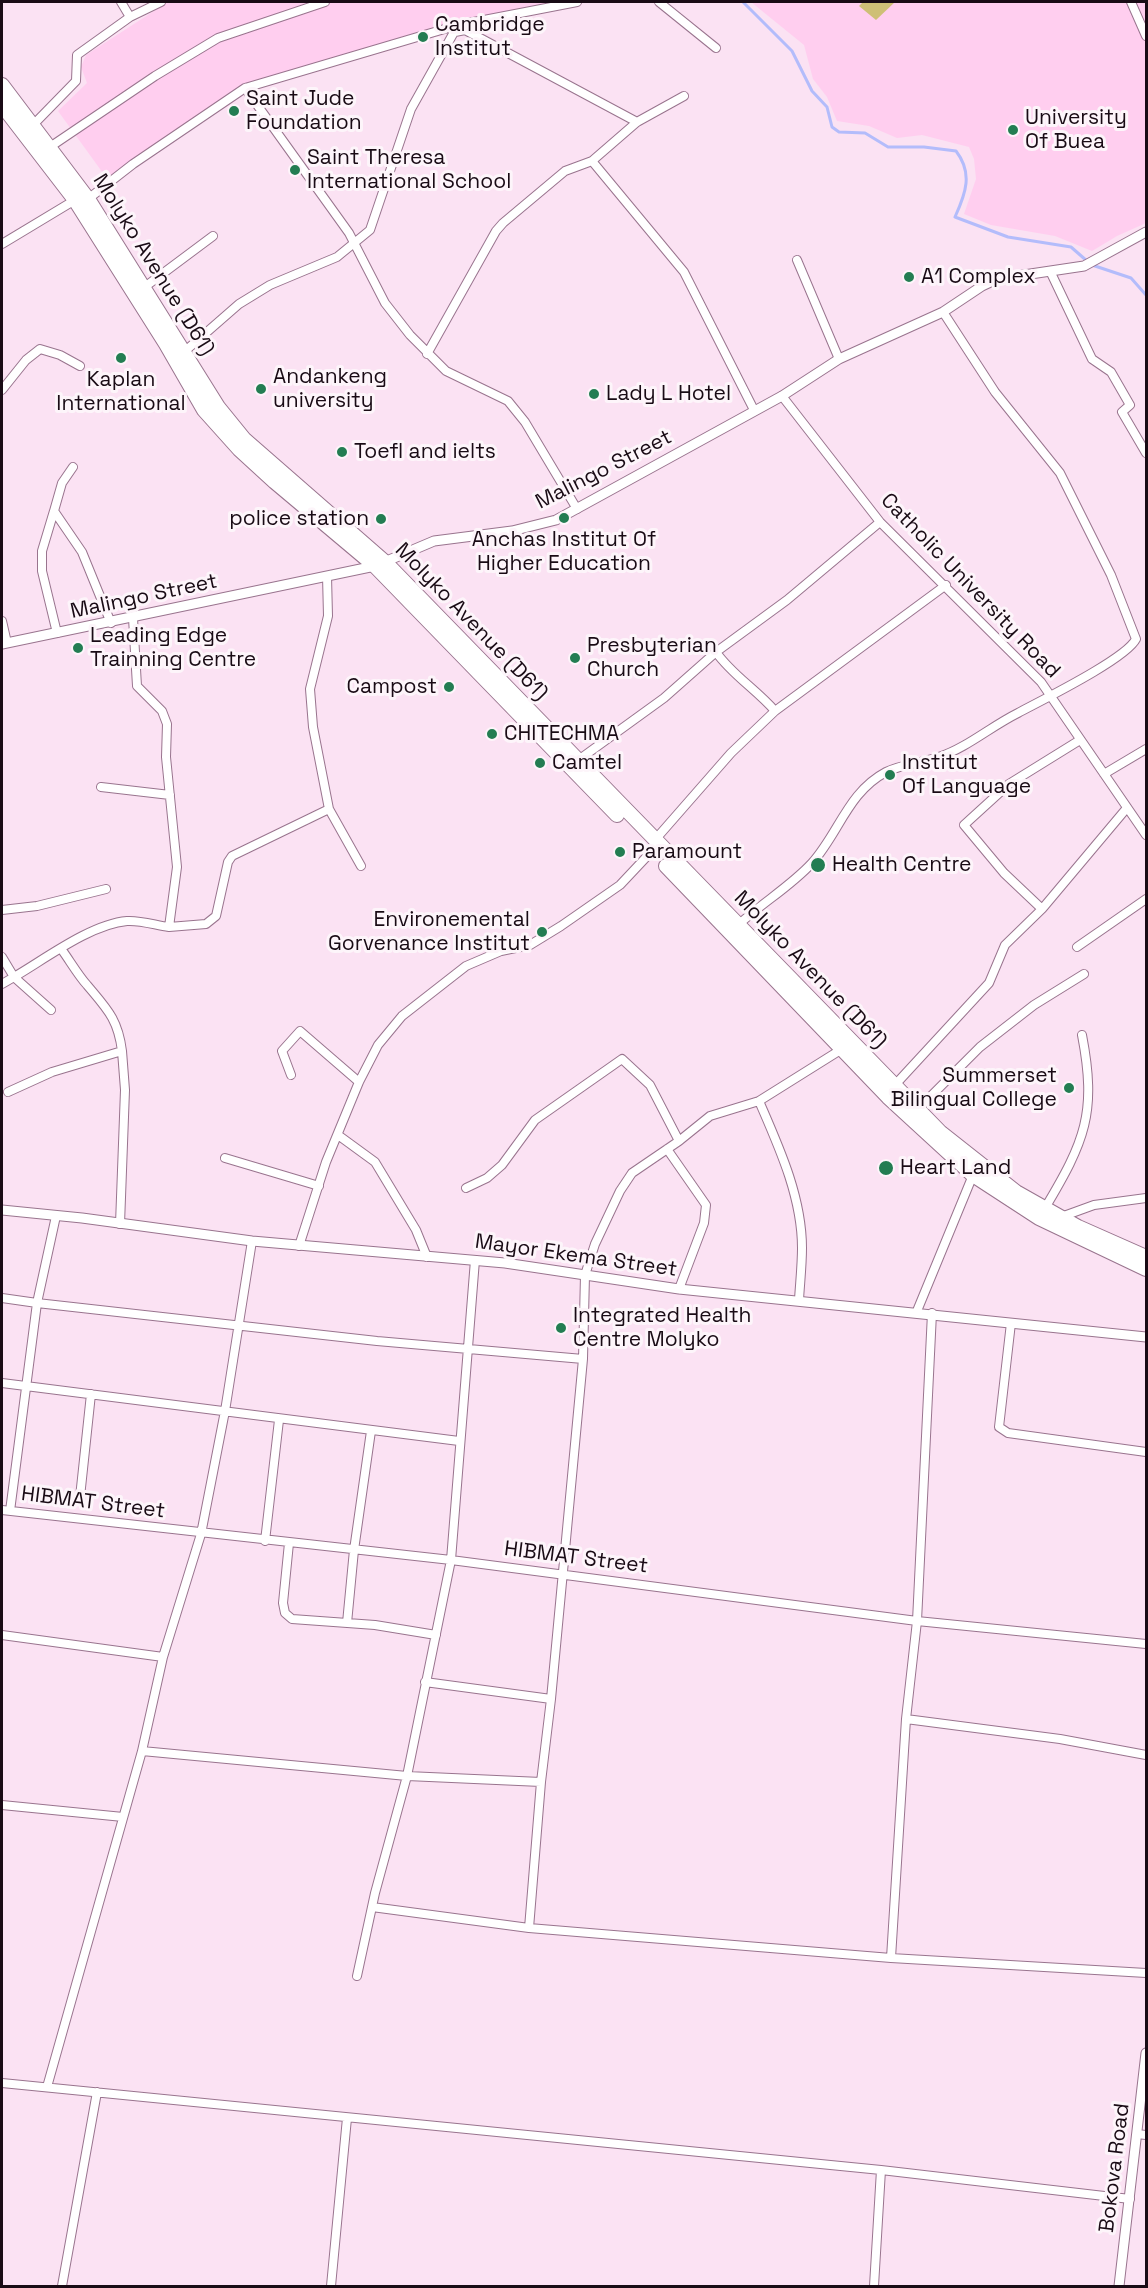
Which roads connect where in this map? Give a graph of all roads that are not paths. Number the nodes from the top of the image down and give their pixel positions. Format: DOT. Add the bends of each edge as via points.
graph roads {
  1 [pos="121,2"];
  2 [pos="160,2"];
  3 [pos="325,2"];
  4 [pos="577,2"];
  5 [pos="659,2"];
  6 [pos="1131,2"];
  7 [pos="130,17"];
  8 [pos="456,29"];
  9 [pos="1146,36"];
  10 [pos="716,48"];
  11 [pos="2,85"];
  12 [pos="245,88"];
  13 [pos="684,96"];
  14 [pos="2,105"];
  15 [pos="637,122"];
  16 [pos="34,124"];
  17 [pos="45,150"];
  18 [pos="592,161"];
  19 [pos="82,199"];
  20 [pos="1146,232"];
  21 [pos="213,236"];
  22 [pos="353,243"];
  23 [pos="2,244"];
  24 [pos="797,260"];
  25 [pos="1051,273"];
  26 [pos="142,289"];
  27 [pos="943,312"];
  28 [pos="184,352"];
  29 [pos="428,354"];
  30 [pos="839,359"];
  31 [pos="80,366"];
  32 [pos="2,390"];
  33 [pos="782,396"];
  34 [pos="754,410"];
  35 [pos="1146,453"];
  36 [pos="73,467"];
  37 [pos="577,509"];
  38 [pos="54,511"];
  39 [pos="880,522"];
  40 [pos="381,564"];
  41 [pos="327,576"];
  42 [pos="946,585"];
  43 [pos="133,618"];
  44 [pos="2,621"];
  45 [pos="111,623"];
  46 [pos="57,633"];
  47 [pos="4,643"];
  48 [pos="716,652"];
  49 [pos="1052,697"];
  50 [pos="775,711"];
  51 [pos="1080,740"];
  52 [pos="1146,749"];
  53 [pos="577,761"];
  54 [pos="1104,774"];
  55 [pos="101,787"];
  56 [pos="170,795"];
  57 [pos="328,809"];
  58 [pos="1126,809"];
  59 [pos="1146,835"];
  60 [pos="653,846"];
  61 [pos="361,866"];
  62 [pos="105,889"];
  63 [pos="1146,899"];
  64 [pos="1042,909"];
  65 [pos="2,910"];
  66 [pos="169,927"];
  67 [pos="734,929"];
  68 [pos="1077,947"];
  69 [pos="62,950"];
  70 [pos="2,957"];
  71 [pos="1084,974"];
  72 [pos="14,977"];
  73 [pos="2,984"];
  74 [pos="51,1010"];
  75 [pos="1082,1035"];
  76 [pos="842,1049"];
  77 [pos="122,1051"];
  78 [pos="291,1075"];
  79 [pos="359,1082"];
  80 [pos="894,1086"];
  81 [pos="9,1092"];
  82 [pos="759,1101"];
  83 [pos="917,1110"];
  84 [pos="338,1135"];
  85 [pos="679,1141"];
  86 [pos="667,1149"];
  87 [pos="225,1158"];
  88 [pos="973,1175"];
  89 [pos="319,1186"];
  90 [pos="466,1188"];
  91 [pos="1146,1198"];
  92 [pos="1045,1208"];
  93 [pos="2,1210"];
  94 [pos="56,1216"];
  95 [pos="1060,1217"];
  96 [pos="120,1224"];
  97 [pos="252,1241"];
  98 [pos="299,1245"];
  99 [pos="427,1257"];
  100 [pos="1146,1257"];
  101 [pos="475,1260"];
  102 [pos="1146,1269"];
  103 [pos="585,1275"];
  104 [pos="679,1289"];
  105 [pos="2,1298"];
  106 [pos="799,1300"];
  107 [pos="37,1303"];
  108 [pos="917,1311"];
  109 [pos="932,1313"];
  110 [pos="1011,1323"];
  111 [pos="237,1326"];
  112 [pos="1146,1337"];
  113 [pos="466,1350"];
  114 [pos="583,1359"];
  115 [pos="2,1383"];
  116 [pos="25,1386"];
  117 [pos="92,1394"];
  118 [pos="225,1411"];
  119 [pos="279,1420"];
  120 [pos="371,1431"];
  121 [pos="459,1441"];
  122 [pos="1146,1452"];
  123 [pos="80,1497"];
  124 [pos="6,1510"];
  125 [pos="201,1534"];
  126 [pos="265,1541"];
  127 [pos="289,1543"];
  128 [pos="354,1550"];
  129 [pos="451,1560"];
  130 [pos="561,1574"];
  131 [pos="917,1621"];
  132 [pos="347,1623"];
  133 [pos="2,1635"];
  134 [pos="436,1635"];
  135 [pos="1146,1644"];
  136 [pos="163,1657"];
  137 [pos="425,1682"];
  138 [pos="551,1699"];
  139 [pos="906,1719"];
  140 [pos="142,1751"];
  141 [pos="1146,1755"];
  142 [pos="407,1776"];
  143 [pos="541,1782"];
  144 [pos="2,1805"];
  145 [pos="123,1817"];
  146 [pos="372,1907"];
  147 [pos="529,1928"];
  148 [pos="891,1958"];
  149 [pos="1146,1973"];
  150 [pos="357,1976"];
  151 [pos="1146,2053"];
  152 [pos="2,2083"];
  153 [pos="47,2087"];
  154 [pos="97,2092"];
  155 [pos="347,2118"];
  156 [pos="1142,2134"];
  157 [pos="881,2170"];
  158 [pos="1130,2199"];
  159 [pos="62,2286"];
  160 [pos="331,2286"];
  161 [pos="874,2286"];
  162 [pos="1119,2286"];
  1 -- 7 [label="street"];
  2 -- 7 [label="street"];
  3 -- 17 [label="street" via="218,38"];
  4 -- 8 [label="street"];
  5 -- 10 [label="street"];
  6 -- 9 [label="street"];
  7 -- 16 [label="street" via="77,55 76,81"];
  8 -- 12 [label="street"];
  8 -- 15 [label="street" via="465,30"];
  8 -- 22 [label="street" via="411,109 370,230"];
  11 -- 16 [label="highway, Molyko Avenue (D61)"];
  12 -- 19 [label="street"];
  12 -- 22 [label="street"];
  13 -- 15 [label="street"];
  14 -- 17 [label="highway, Molyko Avenue (D61)"];
  15 -- 18 [label="street"];
  16 -- 17 [label="highway, Molyko Avenue (D61)"];
  17 -- 19 [label="highway, Molyko Avenue (D61)"];
  18 -- 29 [label="street" via="565,171 496,231"];
  18 -- 34 [label="street" via="684,272"];
  19 -- 23 [label="street"];
  19 -- 26 [label="highway, Molyko Avenue (D61)"];
  19 -- 40 [label="highway, Molyko Avenue (D61)" via="204,410 275,482"];
  20 -- 25 [label="street, Malingo Street" via="1089,264"];
  21 -- 26 [label="street"];
  22 -- 28 [label="street" via="337,257 262,290 223,316"];
  22 -- 29 [label="street" via="385,303"];
  24 -- 30 [label="street"];
  25 -- 27 [label="street, Malingo Street" via="997,279"];
  25 -- 35 [label="street" via="1092,358 1111,372 1130,405 1122,412"];
  26 -- 28 [label="highway, Molyko Avenue (D61)"];
  27 -- 30 [label="street, Malingo Street"];
  27 -- 49 [label="street" via="995,392 1060,473 1136,633 1134,643"];
  28 -- 40 [label="highway, Molyko Avenue (D61)" via="218,407 250,446"];
  29 -- 37 [label="street" via="446,371 508,401 525,422"];
  30 -- 33 [label="street, Malingo Street"];
  31 -- 32 [label="street" via="40,349"];
  33 -- 34 [label="street, Malingo Street"];
  33 -- 39 [label="street, Catholic University Road"];
  34 -- 37 [label="street, Malingo Street"];
  36 -- 38 [label="street" via="62,483"];
  37 -- 40 [label="street, Malingo Street" via="556,520 523,529 434,541"];
  38 -- 45 [label="street" via="85,558"];
  38 -- 46 [label="street" via="42,551 42,571"];
  39 -- 42 [label="street, Catholic University Road"];
  39 -- 48 [label="street" via="787,600"];
  40 -- 41 [label="street, Malingo Street"];
  40 -- 53 [label="highway, Molyko Avenue (D61)"];
  40 -- 60 [label="highway, Molyko Avenue (D61)" via="478,675"];
  41 -- 43 [label="street, Malingo Street"];
  41 -- 57 [label="street" via="328,616 310,689"];
  42 -- 49 [label="street, Catholic University Road"];
  42 -- 50 [label="street"];
  43 -- 45 [label="street, Malingo Street"];
  43 -- 56 [label="street" via="137,686 166,717"];
  44 -- 47 [label="street"];
  45 -- 46 [label="street, Malingo Street"];
  46 -- 47 [label="street, Malingo Street"];
  48 -- 50 [label="street"];
  48 -- 53 [label="street" via="664,698"];
  49 -- 51 [label="street, Catholic University Road"];
  49 -- 67 [label="street" via="966,745 874,780 849,806 813,862"];
  50 -- 60 [label="street" via="731,753"];
  51 -- 54 [label="street, Catholic University Road"];
  51 -- 64 [label="street" via="1009,784 964,825 1004,873"];
  52 -- 54 [label="street"];
  53 -- 60 [label="highway, Molyko Avenue (D61)"];
  54 -- 58 [label="street, Catholic University Road"];
  55 -- 56 [label="street"];
  56 -- 66 [label="street" via="177,867"];
  57 -- 61 [label="street"];
  57 -- 66 [label="street" via="232,856 216,916 206,924"];
  58 -- 59 [label="street, Catholic University Road"];
  58 -- 64 [label="street"];
  60 -- 67 [label="highway, Molyko Avenue (D61)"];
  60 -- 79 [label="street" via="620,885 561,926 530,945 501,951 466,966 426,995 385,1035"];
  62 -- 65 [label="street" via="38,906"];
  63 -- 68 [label="street"];
  64 -- 80 [label="street" via="1005,945 989,983"];
  66 -- 69 [label="street" via="134,921 116,923"];
  67 -- 76 [label="highway, Molyko Avenue (D61)"];
  67 -- 80 [label="highway, Molyko Avenue (D61)"];
  69 -- 72 [label="street"];
  69 -- 77 [label="street" via="108,1007 120,1032"];
  70 -- 72 [label="street"];
  71 -- 83 [label="street" via="1034,1005 972,1054"];
  72 -- 73 [label="street"];
  72 -- 74 [label="street"];
  75 -- 92 [label="street" via="1090,1099 1086,1120 1074,1157"];
  76 -- 82 [label="street"];
  76 -- 88 [label="highway, Molyko Avenue (D61)" via="909,1118"];
  77 -- 81 [label="street" via="52,1072"];
  77 -- 96 [label="street" via="125,1099"];
  78 -- 79 [label="street" via="282,1051 300,1031"];
  79 -- 84 [label="street"];
  80 -- 83 [label="highway, Molyko Avenue (D61)"];
  82 -- 85 [label="street" via="710,1116"];
  82 -- 106 [label="street" via="783,1158 797,1214 802,1246"];
  83 -- 92 [label="highway, Molyko Avenue (D61)" via="978,1164"];
  84 -- 89 [label="street"];
  84 -- 99 [label="street" via="375,1162 416,1230"];
  85 -- 86 [label="street"];
  85 -- 90 [label="street" via="650,1085 622,1059 535,1120 502,1165"];
  86 -- 103 [label="street" via="632,1173 620,1191"];
  86 -- 104 [label="street" via="706,1205 704,1223"];
  87 -- 89 [label="street"];
  88 -- 102 [label="highway, Molyko Avenue (D61)" via="1039,1218"];
  88 -- 108 [label="street"];
  89 -- 98 [label="street"];
  91 -- 95 [label="street" via="1094,1205"];
  92 -- 95 [label="highway, Molyko Avenue (D61)"];
  93 -- 94 [label="street, Mayor Ekema Street"];
  94 -- 96 [label="street, Mayor Ekema Street"];
  94 -- 107 [label="street"];
  95 -- 100 [label="highway, Molyko Avenue (D61)"];
  96 -- 97 [label="street, Mayor Ekema Street"];
  97 -- 98 [label="street, Mayor Ekema Street"];
  97 -- 111 [label="street"];
  98 -- 99 [label="street, Mayor Ekema Street"];
  99 -- 101 [label="street, Mayor Ekema Street"];
  101 -- 103 [label="street, Mayor Ekema Street"];
  101 -- 113 [label="street"];
  103 -- 104 [label="street, Mayor Ekema Street"];
  103 -- 114 [label="street"];
  104 -- 106 [label="street, Mayor Ekema Street"];
  105 -- 107 [label="street"];
  106 -- 108 [label="street, Mayor Ekema Street"];
  107 -- 111 [label="street"];
  107 -- 116 [label="street"];
  108 -- 109 [label="street, Mayor Ekema Street"];
  109 -- 110 [label="street, Mayor Ekema Street"];
  109 -- 131 [label="street"];
  110 -- 112 [label="street, Mayor Ekema Street"];
  110 -- 122 [label="street" via="999,1427 1008,1433"];
  111 -- 113 [label="street"];
  111 -- 118 [label="street"];
  113 -- 114 [label="street"];
  113 -- 121 [label="street"];
  114 -- 130 [label="street"];
  115 -- 116 [label="street"];
  116 -- 117 [label="street"];
  116 -- 124 [label="street"];
  117 -- 118 [label="street"];
  117 -- 123 [label="street"];
  118 -- 119 [label="street"];
  118 -- 125 [label="street"];
  119 -- 120 [label="street"];
  119 -- 126 [label="street"];
  120 -- 121 [label="street"];
  120 -- 128 [label="street"];
  121 -- 129 [label="street"];
  124 -- 125 [label="street, HIBMAT Street"];
  125 -- 126 [label="street, HIBMAT Street"];
  125 -- 136 [label="street"];
  126 -- 127 [label="street, HIBMAT Street"];
  127 -- 128 [label="street, HIBMAT Street"];
  127 -- 132 [label="street" via="285,1613 292,1619"];
  128 -- 129 [label="street, HIBMAT Street"];
  128 -- 132 [label="street"];
  129 -- 130 [label="street, HIBMAT Street"];
  129 -- 134 [label="street"];
  130 -- 131 [label="street, HIBMAT Street"];
  130 -- 138 [label="street"];
  131 -- 135 [label="street, HIBMAT Street"];
  131 -- 139 [label="street"];
  132 -- 134 [label="street"];
  133 -- 136 [label="street"];
  134 -- 137 [label="street"];
  136 -- 140 [label="street"];
  137 -- 138 [label="street"];
  137 -- 142 [label="street"];
  138 -- 143 [label="street"];
  139 -- 141 [label="street" via="1060,1739"];
  139 -- 148 [label="street"];
  140 -- 142 [label="street"];
  140 -- 145 [label="street"];
  142 -- 143 [label="street"];
  142 -- 146 [label="street"];
  143 -- 147 [label="street"];
  144 -- 145 [label="street"];
  145 -- 153 [label="street"];
  146 -- 147 [label="street"];
  146 -- 150 [label="street"];
  147 -- 148 [label="street"];
  148 -- 149 [label="street"];
  151 -- 156 [label="street, Bokova Road"];
  152 -- 153 [label="street"];
  153 -- 154 [label="street"];
  154 -- 155 [label="street"];
  154 -- 159 [label="street"];
  155 -- 157 [label="street"];
  155 -- 160 [label="street"];
  156 -- 158 [label="street, Bokova Road"];
  157 -- 158 [label="street"];
  157 -- 161 [label="street"];
  158 -- 162 [label="street, Bokova Road"];
}
